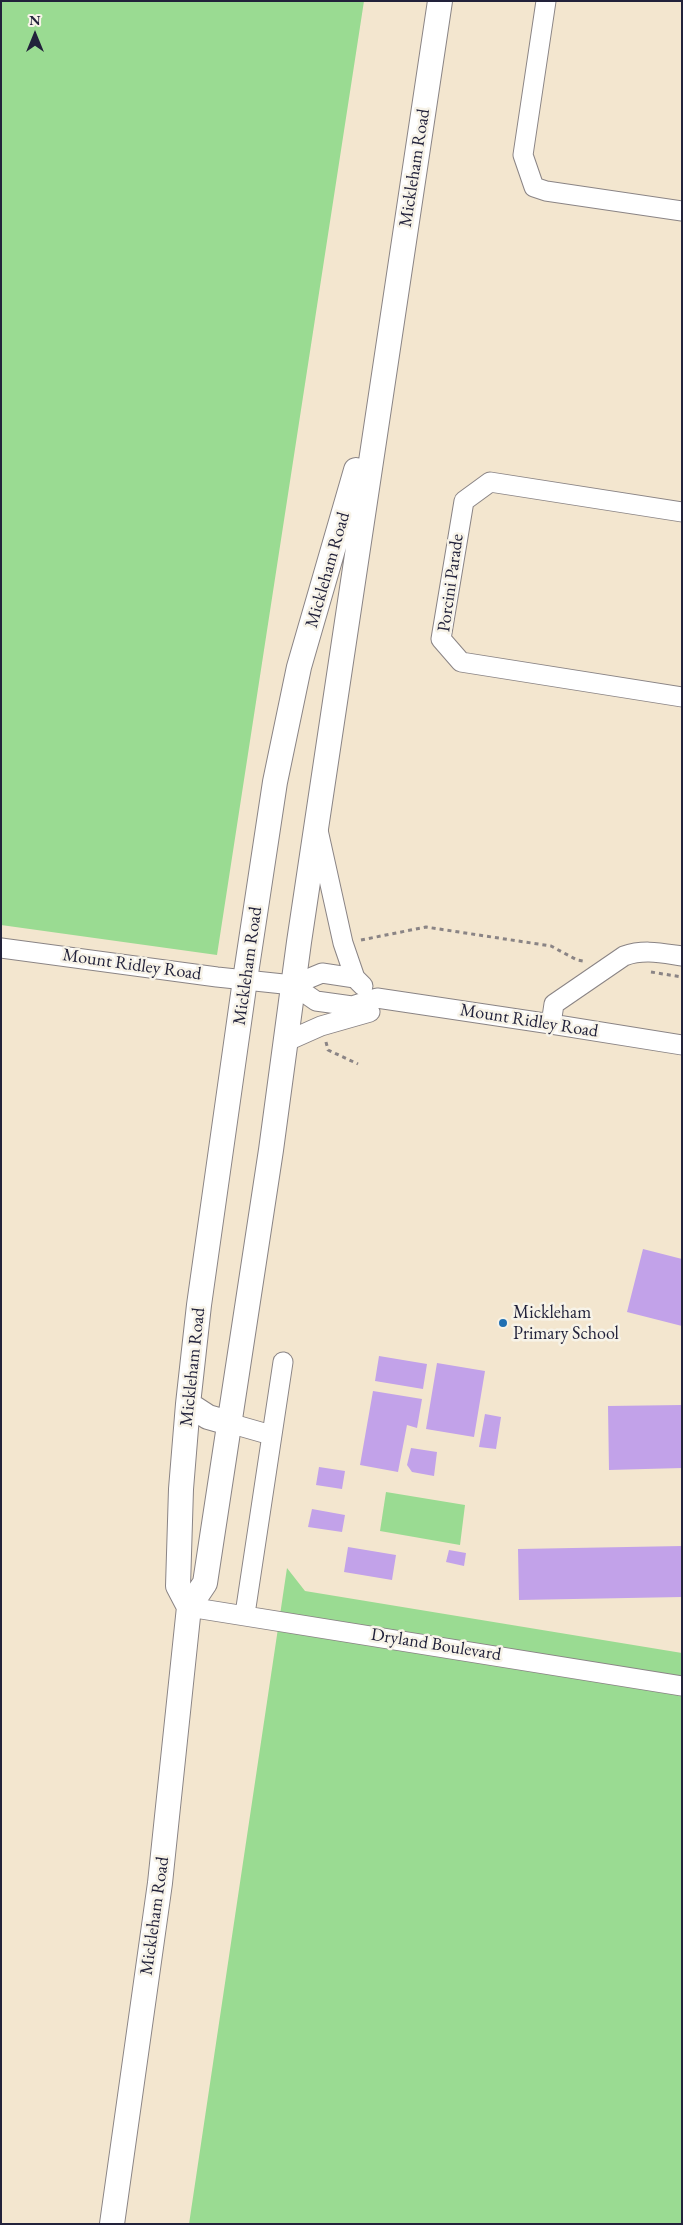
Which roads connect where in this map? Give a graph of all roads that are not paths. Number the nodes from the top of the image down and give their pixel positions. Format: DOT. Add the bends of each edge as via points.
graph roads {
  1 [pos="440,1"];
  2 [pos="546,1"];
  3 [pos="682,212"];
  4 [pos="390,335"];
  5 [pos="682,512"];
  6 [pos="682,697"];
  7 [pos="317,821"];
  8 [pos="1,948"];
  9 [pos="682,956"];
  10 [pos="355,978"];
  11 [pos="245,980"];
  12 [pos="293,985"];
  13 [pos="377,998"];
  14 [pos="402,1002"];
  15 [pos="551,1024"];
  16 [pos="284,1042"];
  17 [pos="682,1045"];
  18 [pos="283,1362"];
  19 [pos="188,1404"];
  20 [pos="229,1423"];
  21 [pos="271,1435"];
  22 [pos="189,1607"];
  23 [pos="245,1614"];
  24 [pos="682,1686"];
  25 [pos="112,2224"];
  1 -- 4 [label="main road, Mickleham Road"];
  2 -- 3 [label="street" via="522,155 534,187"];
  4 -- 7 [label="main road, Mickleham Road"];
  4 -- 11 [label="main road, Mickleham Road" via="351,491 299,667 275,782"];
  5 -- 6 [label="street, Porcini Parade" via="490,482 464,501 442,639 461,662"];
  7 -- 10 [label="street" via="343,943"];
  7 -- 12 [label="main road, Mickleham Road"];
  8 -- 11 [label="street, Mount Ridley Road"];
  9 -- 15 [label="street" via="652,952 624,956 554,1004"];
  10 -- 12 [label="street, Mount Ridley Road" via="322,973"];
  10 -- 13 [label="street"];
  11 -- 12 [label="street, Mount Ridley Road"];
  11 -- 19 [label="main road, Mickleham Road"];
  12 -- 13 [label="street, Mount Ridley Road" via="316,1001 352,1006"];
  12 -- 16 [label="main road, Mickleham Road"];
  13 -- 14 [label="street, Mount Ridley Road"];
  14 -- 15 [label="street, Mount Ridley Road"];
  14 -- 16 [label="street" via="321,1026"];
  15 -- 17 [label="street, Mount Ridley Road"];
  16 -- 20 [label="main road, Mickleham Road" via="271,1150"];
  18 -- 21 [label="street"];
  19 -- 20 [label="main road"];
  19 -- 22 [label="main road, Mickleham Road" via="178,1586"];
  20 -- 21 [label="street"];
  20 -- 22 [label="main road, Mickleham Road" via="205,1582"];
  21 -- 23 [label="street"];
  22 -- 23 [label="street, Dryland Boulevard"];
  22 -- 25 [label="main road, Mickleham Road" via="160,1883"];
  23 -- 24 [label="street, Dryland Boulevard"];
}
